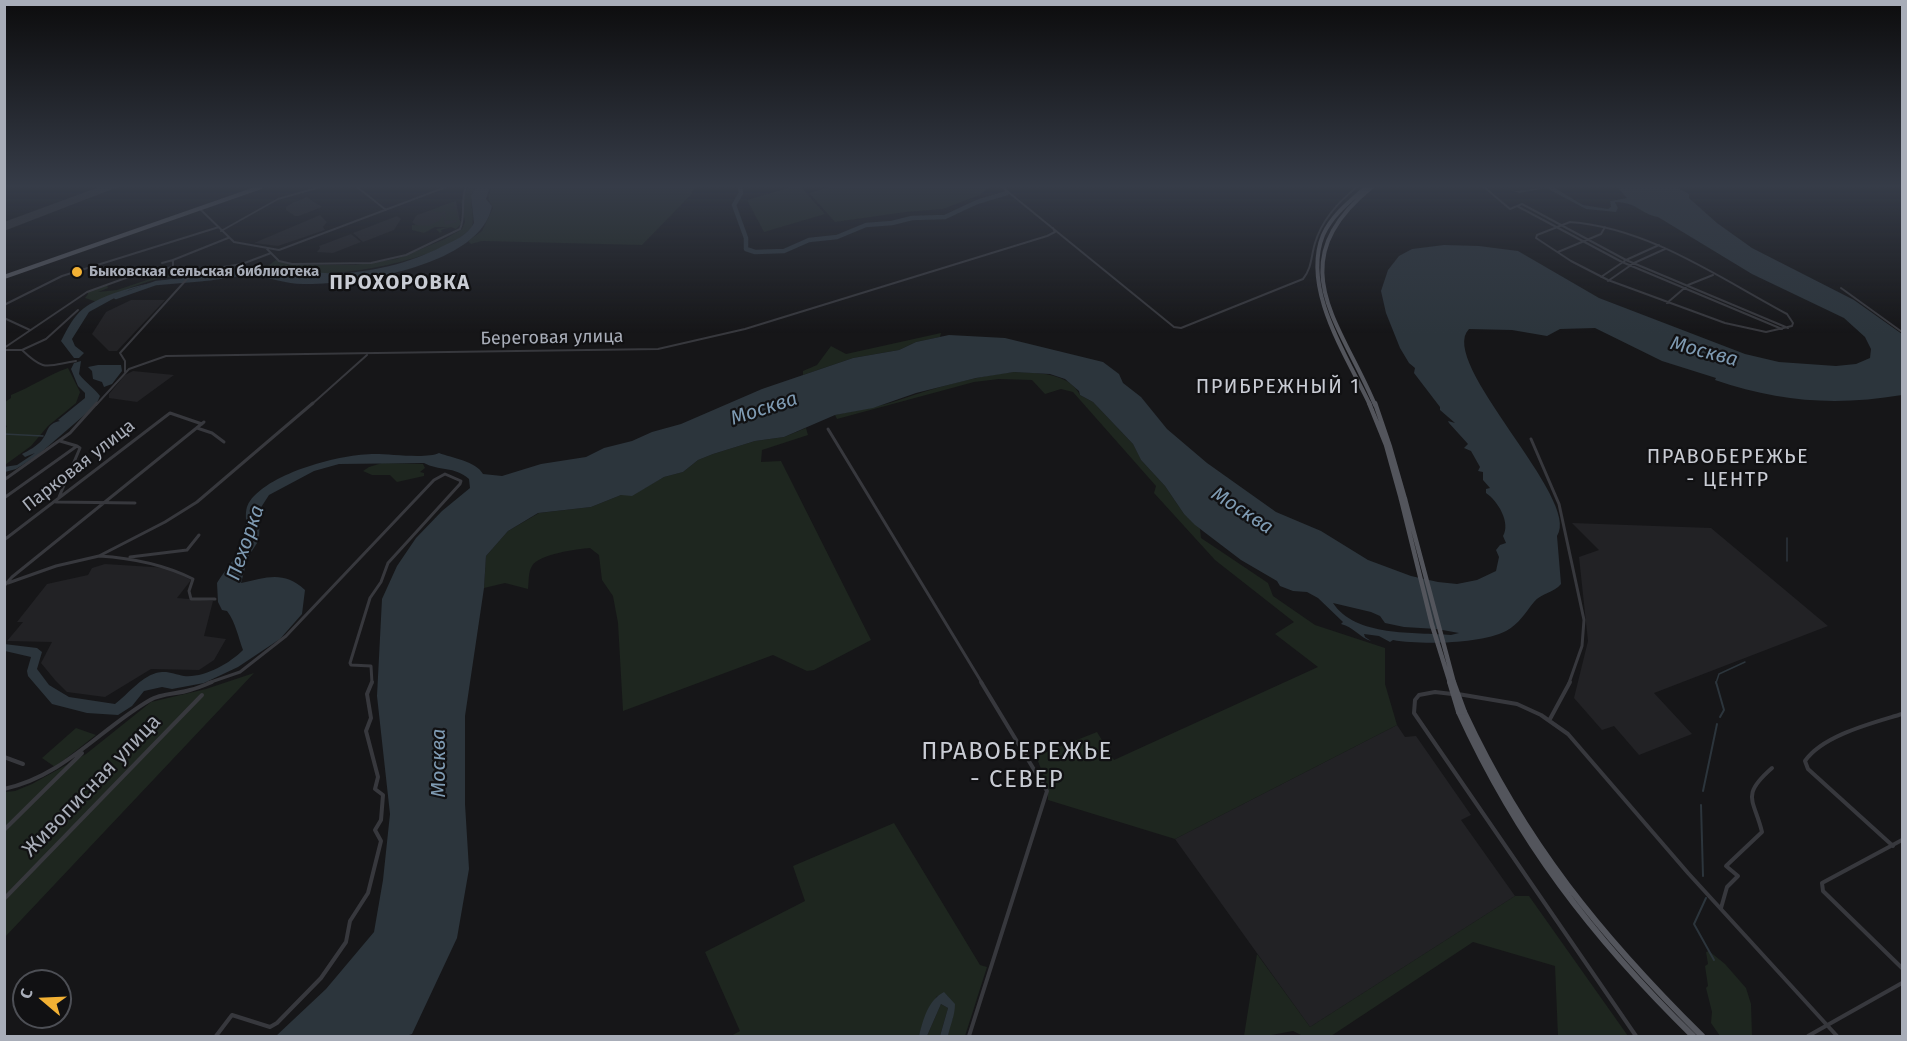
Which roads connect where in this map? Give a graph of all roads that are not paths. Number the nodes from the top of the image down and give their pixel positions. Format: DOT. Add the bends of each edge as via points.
graph roads {
  1 [pos="123,236"];
  2 [pos="198,236"];
  3 [pos="226,236"];
  4 [pos="317,236"];
  5 [pos="447,236"];
  6 [pos="1047,236"];
  7 [pos="1063,236"];
  8 [pos="1318,236"];
  9 [pos="1325,236"];
  10 [pos="1330,236"];
  11 [pos="1537,236"];
  12 [pos="1572,236"];
  13 [pos="1581,236"];
  14 [pos="1598,236"];
  15 [pos="1631,236"];
  16 [pos="228,238"];
  17 [pos="1067,239"];
  18 [pos="1589,240"];
  19 [pos="1584,242"];
  20 [pos="1659,245"];
  21 [pos="266,249"];
  22 [pos="281,249"];
  23 [pos="1665,249"];
  24 [pos="1558,252"];
  25 [pos="271,253"];
  26 [pos="173,260"];
  27 [pos="1626,260"];
  28 [pos="1622,262"];
  29 [pos="162,263"];
  30 [pos="1634,263"];
  31 [pos="1630,265"];
  32 [pos="1713,274"];
  33 [pos="4,277"];
  34 [pos="1600,278"];
  35 [pos="1608,281"];
  36 [pos="1688,285"];
  37 [pos="1684,288"];
  38 [pos="1841,288"];
  39 [pos="1667,303"];
  40 [pos="4,305"];
  41 [pos="78,310"];
  42 [pos="4,318"];
  43 [pos="1789,328"];
  44 [pos="31,330"];
  45 [pos="1783,330"];
  46 [pos="1902,332"];
  47 [pos="4,349"];
  48 [pos="22,350"];
  49 [pos="368,354"];
  50 [pos="76,360"];
  51 [pos="123,375"];
  52 [pos="196,428"];
  53 [pos="828,429"];
  54 [pos="1531,439"];
  55 [pos="60,441"];
  56 [pos="224,442"];
  57 [pos="77,446"];
  58 [pos="4,480"];
  59 [pos="4,498"];
  60 [pos="59,498"];
  61 [pos="1403,499"];
  62 [pos="54,502"];
  63 [pos="103,504"];
  64 [pos="135,504"];
  65 [pos="199,535"];
  66 [pos="4,540"];
  67 [pos="99,556"];
  68 [pos="128,558"];
  69 [pos="5,585"];
  70 [pos="216,599"];
  71 [pos="202,695"];
  72 [pos="1461,712"];
  73 [pos="1902,714"];
  74 [pos="1550,719"];
  75 [pos="87,748"];
  76 [pos="4,757"];
  77 [pos="23,764"];
  78 [pos="1772,768"];
  79 [pos="4,789"];
  80 [pos="4,830"];
  81 [pos="1902,840"];
  82 [pos="1893,846"];
  83 [pos="4,899"];
  84 [pos="1720,908"];
  85 [pos="1902,968"];
  86 [pos="1902,982"];
  87 [pos="1828,1026"];
  88 [pos="216,1036"];
  89 [pos="969,1036"];
  90 [pos="1636,1036"];
  91 [pos="1694,1036"];
  92 [pos="1702,1036"];
  93 [pos="1808,1036"];
  94 [pos="1837,1036"];
  1 -- 33 [label="main road"];
  2 -- 40 [label="street" via="62,276"];
  3 -- 16 [label="street"];
  4 -- 22 [label="street"];
  5 -- 25 [label="street" via="397,258 364,264 298,265 281,262"];
  6 -- 17 [label="street"];
  6 -- 49 [label="street, Береговая улица" via="745,329 658,349"];
  7 -- 17 [label="street"];
  8 -- 17 [label="street" via="1309,273 1303,279 1181,328 1174,327"];
  9 -- 61 [label="main road" via="1318,259 1318,288 1331,328 1377,421"];
  10 -- 61 [label="main road" via="1323,259 1323,288 1336,327 1381,421"];
  11 -- 24 [label="street"];
  12 -- 19 [label="street"];
  13 -- 18 [label="street"];
  14 -- 18 [label="street"];
  15 -- 20 [label="street"];
  16 -- 21 [label="street"];
  16 -- 26 [label="street"];
  18 -- 19 [label="street"];
  18 -- 27 [label="street"];
  19 -- 24 [label="street"];
  19 -- 28 [label="street"];
  20 -- 23 [label="street"];
  20 -- 27 [label="street"];
  21 -- 22 [label="street"];
  21 -- 25 [label="street"];
  22 -- 25 [label="street"];
  23 -- 30 [label="street"];
  23 -- 32 [label="street"];
  24 -- 34 [label="street"];
  25 -- 51 [label="street" via="242,264 199,271 187,279 120,352 125,360"];
  26 -- 29 [label="street"];
  26 -- 44 [label="street" via="173,267 134,275 87,292"];
  27 -- 28 [label="street"];
  27 -- 30 [label="street"];
  28 -- 31 [label="street"];
  28 -- 34 [label="street"];
  30 -- 31 [label="street"];
  30 -- 36 [label="street"];
  31 -- 35 [label="street"];
  31 -- 37 [label="street"];
  32 -- 36 [label="street"];
  32 -- 43 [label="street" via="1787,314 1793,323"];
  34 -- 35 [label="street"];
  35 -- 39 [label="street"];
  36 -- 37 [label="street"];
  36 -- 43 [label="street"];
  37 -- 39 [label="street"];
  37 -- 45 [label="street"];
  38 -- 46 [label="street"];
  39 -- 45 [label="street" via="1749,330"];
  41 -- 48 [label="street" via="46,339"];
  42 -- 44 [label="street"];
  43 -- 45 [label="street"];
  44 -- 47 [label="street"];
  47 -- 48 [label="street"];
  48 -- 50 [label="street" via="43,366"];
  49 -- 51 [label="street, Береговая улица" via="174,355 138,364"];
  49 -- 67 [label="street" via="191,507"];
  51 -- 55 [label="street, Береговая улица" via="85,420"];
  52 -- 56 [label="street"];
  52 -- 60 [label="street, Парковая улица" via="203,423 170,413"];
  52 -- 63 [label="street"];
  53 -- 89 [label="street" via="1047,791"];
  54 -- 74 [label="street" via="1559,504 1584,620 1585,637 1565,694"];
  55 -- 57 [label="street"];
  55 -- 58 [label="street, Береговая улица"];
  57 -- 59 [label="street"];
  57 -- 60 [label="street" via="80,448"];
  60 -- 62 [label="street, Парковая улица"];
  61 -- 72 [label="main road, bridge"];
  62 -- 63 [label="street"];
  62 -- 66 [label="street, Парковая улица"];
  63 -- 64 [label="street"];
  63 -- 69 [label="street"];
  65 -- 68 [label="street" via="187,550"];
  67 -- 68 [label="street"];
  67 -- 69 [label="street" via="56,566"];
  68 -- 70 [label="street" via="173,568 193,579 191,599"];
  71 -- 83 [label="street, Живописная улица"];
  72 -- 91 [label="main road" via="1492,782 1543,863 1627,968"];
  72 -- 92 [label="main road" via="1498,783 1548,862 1625,958"];
  73 -- 82 [label="street" via="1846,733 1808,754 1805,761 1808,769"];
  74 -- 84 [label="street" via="1571,737"];
  74 -- 90 [label="street" via="1508,700 1446,693 1425,692 1413,707"];
  75 -- 79 [label="street" via="40,777"];
  75 -- 80 [label="street"];
  75 -- 88 [label="street" via="152,698 190,690 249,666 286,636 434,480 445,474 460,482 388,563 370,598 350,663 371,666 373,680 367,694 371,718 366,731 378,777 375,789 383,795 381,820 375,830 381,841 368,893 350,921 346,942 336,958 277,1023 266,1027 232,1015"];
  76 -- 77 [label="street"];
  78 -- 84 [label="street" via="1756,781 1751,794 1762,832 1726,866 1738,876 1727,887"];
  81 -- 82 [label="street"];
  82 -- 85 [label="street" via="1822,883 1823,891"];
  84 -- 87 [label="street"];
  86 -- 87 [label="street"];
  87 -- 93 [label="street"];
  87 -- 94 [label="street"];
}
